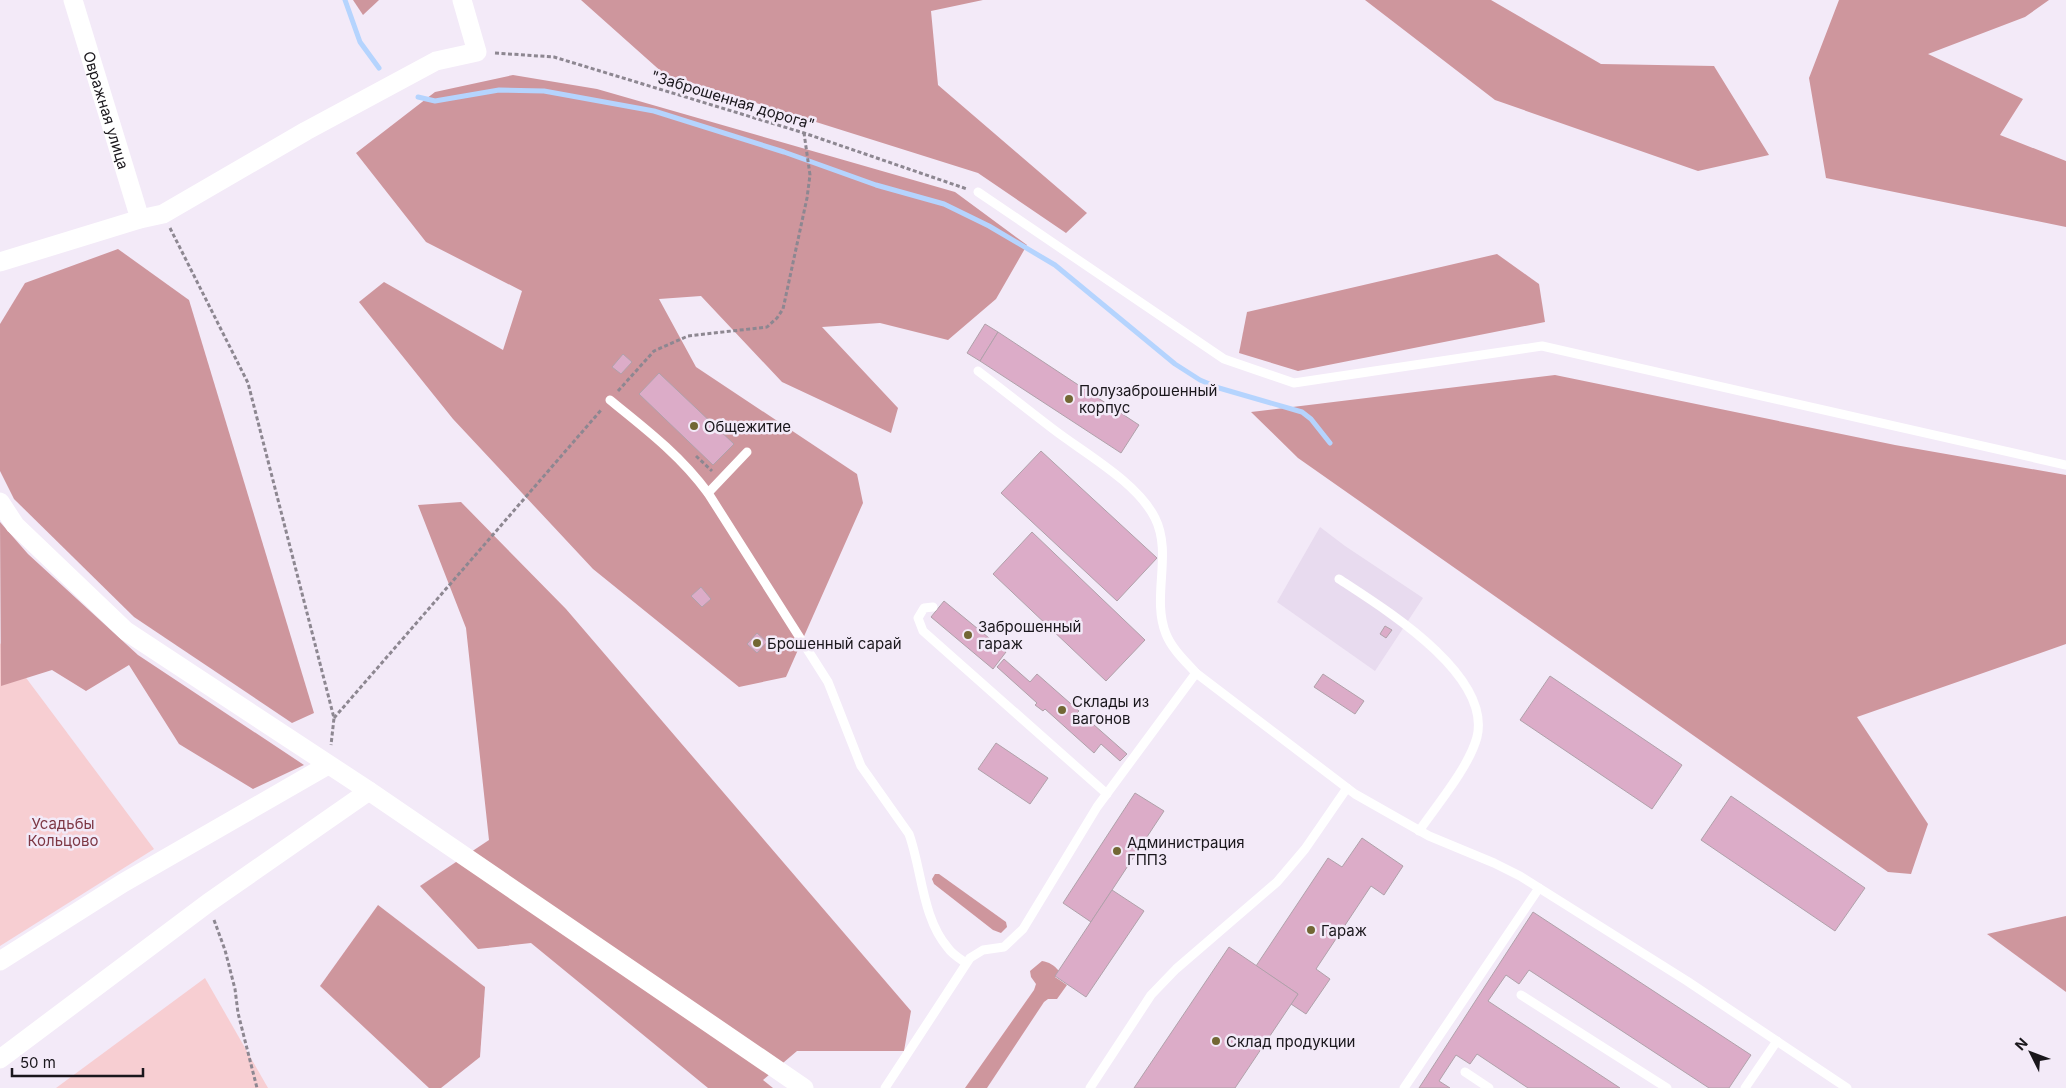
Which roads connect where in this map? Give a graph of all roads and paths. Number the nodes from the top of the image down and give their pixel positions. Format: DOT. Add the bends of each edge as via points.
graph roads {
  1 [pos="74,0"];
  2 [pos="462,0"];
  3 [pos="478,52"];
  4 [pos="804,133"];
  5 [pos="978,192"];
  6 [pos="163,214"];
  7 [pos="140,219"];
  8 [pos="0,262"];
  9 [pos="978,371"];
  10 [pos="610,400"];
  11 [pos="748,452"];
  12 [pos="2066,465"];
  13 [pos="708,493"];
  14 [pos="0,502"];
  15 [pos="1339,578"];
  16 [pos="934,607"];
  17 [pos="1196,673"];
  18 [pos="334,718"];
  19 [pos="328,765"];
  20 [pos="1347,788"];
  21 [pos="369,791"];
  22 [pos="1107,794"];
  23 [pos="1419,831"];
  24 [pos="1539,888"];
  25 [pos="208,903"];
  26 [pos="0,961"];
  27 [pos="966,963"];
  28 [pos="1521,995"];
  29 [pos="1776,1041"];
  30 [pos="0,1059"];
  31 [pos="1465,1072"];
  32 [pos="257,1088"];
  33 [pos="804,1088"];
  34 [pos="885,1088"];
  35 [pos="1090,1088"];
  36 [pos="1404,1088"];
  37 [pos="1489,1088"];
  38 [pos="1666,1088"];
  39 [pos="1745,1088"];
  40 [pos="1847,1088"];
  1 -- 7 [label="street, Овражная улица"];
  2 -- 3 [label="street"];
  3 -- 4 [label="path, \"Заброшенная дорога\"" via="554,56"];
  3 -- 6 [label="street" via="436,61"];
  4 -- 5 [label="path, \"Заброшенная дорога\""];
  4 -- 10 [label="path" via="810,175 783,309 778,318 767,327 688,336 654,351"];
  5 -- 12 [label="lane" via="1224,359 1294,383 1542,346"];
  6 -- 7 [label="street"];
  6 -- 18 [label="path" via="248,383"];
  7 -- 8 [label="street"];
  9 -- 17 [label="lane" via="1110,470 1147,505 1156,519 1161,537 1159,603 1162,619 1172,646"];
  10 -- 13 [label="lane" via="664,444"];
  10 -- 18 [label="path"];
  11 -- 13 [label="lane"];
  13 -- 27 [label="lane" via="828,682 861,766 909,834 937,933 948,949"];
  14 -- 19 [label="street" via="15,525 126,631"];
  15 -- 23 [label="lane" via="1390,613 1455,670 1474,702 1479,720 1473,750"];
  16 -- 22 [label="lane" via="924,608 918,618 923,631"];
  17 -- 20 [label="lane"];
  17 -- 22 [label="lane"];
  18 -- 19 [label="path"];
  19 -- 21 [label="street"];
  19 -- 26 [label="street" via="122,883"];
  20 -- 23 [label="lane"];
  20 -- 35 [label="lane" via="1305,849 1277,882 1176,968 1151,995"];
  21 -- 25 [label="street"];
  21 -- 33 [label="street"];
  22 -- 27 [label="lane" via="1023,929 1004,947 983,950"];
  23 -- 24 [label="lane" via="1494,863"];
  24 -- 29 [label="lane" via="1687,980"];
  24 -- 36 [label="lane"];
  25 -- 30 [label="street"];
  25 -- 32 [label="path" via="230,970"];
  27 -- 34 [label="lane"];
  28 -- 38 [label="lane"];
  29 -- 39 [label="lane"];
  29 -- 40 [label="lane"];
  31 -- 37 [label="lane"];
}
